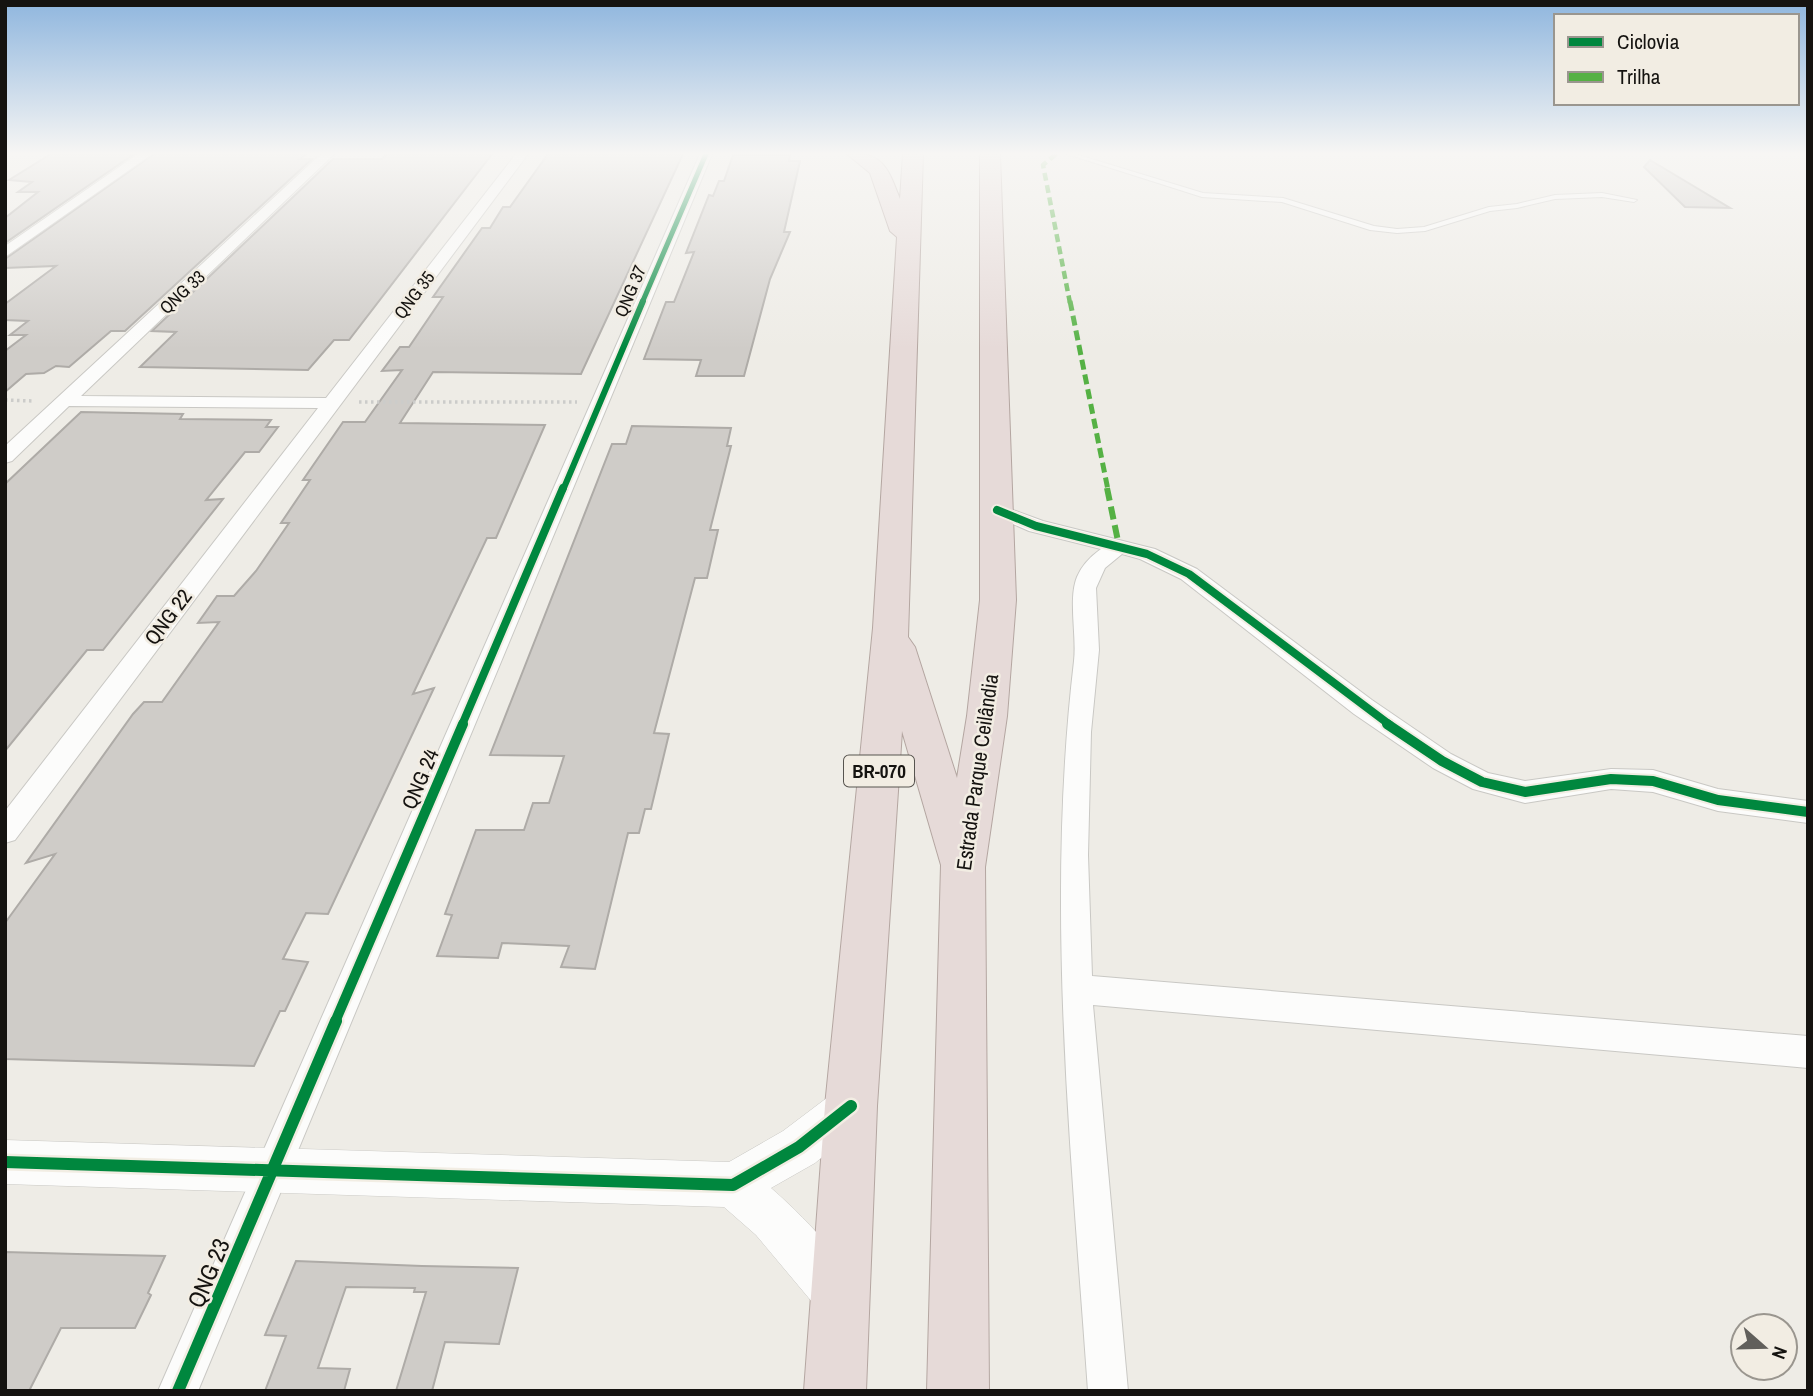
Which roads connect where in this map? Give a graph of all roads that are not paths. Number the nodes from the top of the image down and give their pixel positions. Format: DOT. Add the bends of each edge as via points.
graph roads {
  1 [pos="53,219"];
  2 [pos="258,219"];
  3 [pos="471,219"];
  4 [pos="677,219"];
  5 [pos="897,219"];
  6 [pos="909,219"];
  7 [pos="988,219"];
  8 [pos="1345,219"];
  9 [pos="1457,219"];
  10 [pos="907,249"];
  11 [pos="5,253"];
  12 [pos="66,401"];
  13 [pos="599,401"];
  14 [pos="331,403"];
  15 [pos="5,457"];
  16 [pos="997,510"];
  17 [pos="1119,546"];
  18 [pos="891,628"];
  19 [pos="1808,812"];
  20 [pos="5,832"];
  21 [pos="962,867"];
  22 [pos="1077,989"];
  23 [pos="1808,1052"];
  24 [pos="851,1106"];
  25 [pos="5,1163"];
  26 [pos="273,1170"];
  27 [pos="733,1185"];
  28 [pos="841,1300"];
  29 [pos="178,1391"];
  30 [pos="835,1391"];
  31 [pos="958,1391"];
  32 [pos="1108,1391"];
  1 -- 11 [label="street"];
  2 -- 12 [label="street, QNG 33"];
  3 -- 14 [label="street, QNG 35"];
  4 -- 13 [label="street, QNG 37"];
  5 -- 10 [label="highway"];
  6 -- 10 [label="highway, BR-070"];
  7 -- 16 [label="highway, Estrada Parque Ceilândia"];
  8 -- 9 [label="lane" via="1397,231 1425,229"];
  10 -- 18 [label="highway, BR-070"];
  12 -- 14 [label="street"];
  12 -- 15 [label="street, QNG 33"];
  13 -- 26 [label="street, QNG 24"];
  14 -- 20 [label="street, QNG 22"];
  16 -- 17 [label="street" via="1036,526"];
  16 -- 21 [label="highway, Estrada Parque Ceilândia" via="997,613 987,716"];
  17 -- 19 [label="street" via="1189,574 1363,707 1442,761 1482,782 1525,792 1611,779 1653,781 1717,800"];
  17 -- 22 [label="street" via="1097,564 1085,588 1087,650 1078,732 1074,855"];
  18 -- 21 [label="highway"];
  18 -- 24 [label="highway, BR-070"];
  21 -- 31 [label="highway, Estrada Parque Ceilândia"];
  22 -- 23 [label="street"];
  22 -- 32 [label="street"];
  24 -- 27 [label="street" via="799,1147"];
  24 -- 28 [label="highway, BR-070"];
  25 -- 26 [label="street"];
  26 -- 27 [label="street"];
  26 -- 29 [label="street, QNG 23"];
  27 -- 28 [label="street" via="772,1219"];
  28 -- 30 [label="highway, BR-070"];
}
